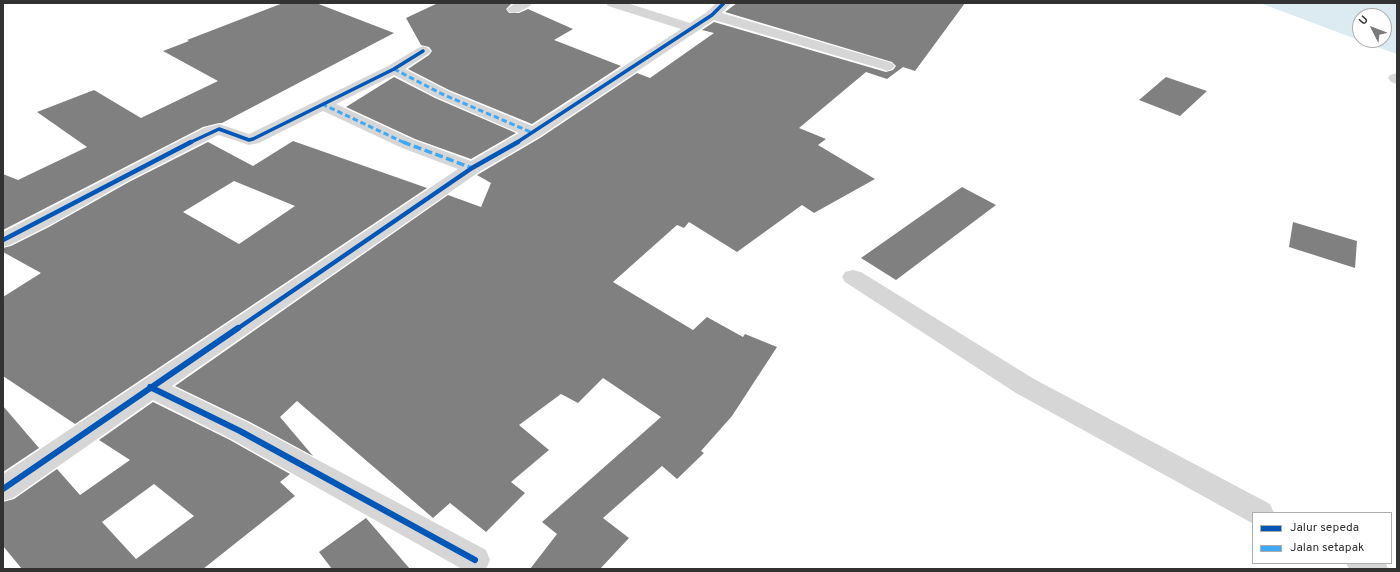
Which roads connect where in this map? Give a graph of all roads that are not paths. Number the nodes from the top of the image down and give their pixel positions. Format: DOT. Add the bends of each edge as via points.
graph roads {
  1 [pos="613,3"];
  2 [pos="718,9"];
  3 [pos="692,28"];
  4 [pos="423,52"];
  5 [pos="887,66"];
  6 [pos="394,68"];
  7 [pos="322,104"];
  8 [pos="533,133"];
  9 [pos="472,168"];
  10 [pos="3,240"];
  11 [pos="854,277"];
  12 [pos="150,387"];
  13 [pos="3,489"];
  14 [pos="1258,512"];
  15 [pos="475,560"];
  16 [pos="1363,564"];
  17 [pos="1373,569"];
  1 -- 3 [label="street"];
  2 -- 3 [label="street"];
  2 -- 5 [label="street"];
  3 -- 8 [label="street"];
  4 -- 6 [label="street"];
  6 -- 7 [label="street"];
  6 -- 8 [label="street" via="442,94"];
  7 -- 9 [label="street" via="408,144"];
  7 -- 10 [label="street" via="253,139 248,140 219,129 210,132"];
  8 -- 9 [label="street"];
  9 -- 12 [label="street"];
  11 -- 14 [label="street" via="1025,386"];
  12 -- 13 [label="street"];
  12 -- 15 [label="street" via="240,431"];
  16 -- 17 [label="street"];
}
